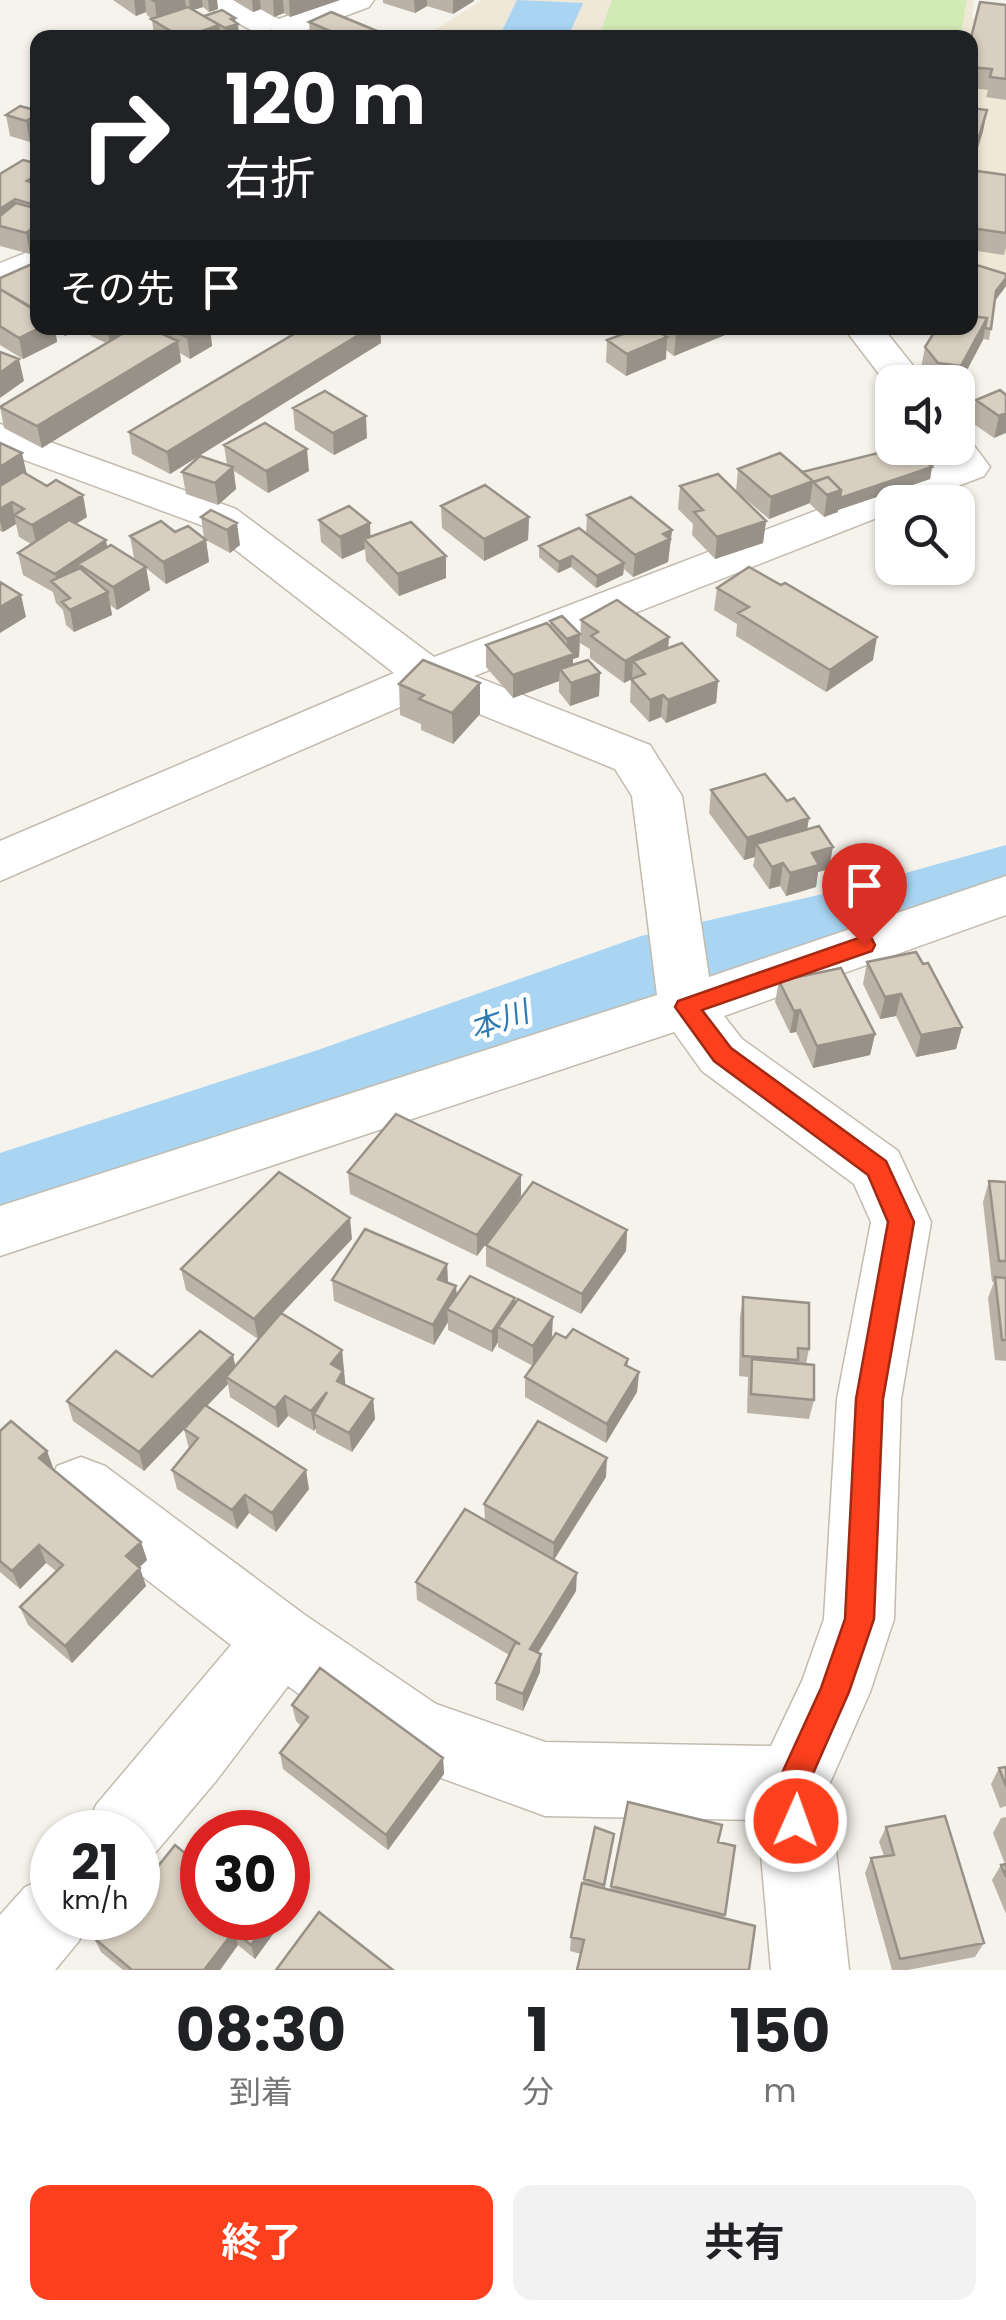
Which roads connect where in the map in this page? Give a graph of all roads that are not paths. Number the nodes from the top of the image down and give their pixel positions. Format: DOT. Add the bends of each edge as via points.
graph roads {
  1 [pos="220,0"];
  2 [pos="358,0"];
  3 [pos="266,30"];
  4 [pos="286,30"];
  5 [pos="868,335"];
  6 [pos="892,365"];
  7 [pos="0,437"];
  8 [pos="967,465"];
  9 [pos="429,676"];
  10 [pos="0,862"];
  11 [pos="1006,896"];
  12 [pos="682,979"];
  13 [pos="0,1231"];
  14 [pos="82,1488"];
  15 [pos="280,1639"];
  16 [pos="792,1784"];
  17 [pos="142,1810"];
  18 [pos="30,1940"];
  19 [pos="4,1970"];
  20 [pos="810,1970"];
  1 -- 3 [label="street"];
  2 -- 4 [label="street"];
  5 -- 6 [label="street"];
  7 -- 9 [label="street" via="221,518"];
  8 -- 9 [label="street"];
  9 -- 10 [label="street"];
  9 -- 12 [label="street" via="633,757 657,796"];
  11 -- 12 [label="street"];
  12 -- 13 [label="street"];
  12 -- 16 [label="street" via="722,1055 877,1168 901,1222 869,1399 859,1619"];
  14 -- 15 [label="street"];
  15 -- 16 [label="street" via="416,1732 545,1778"];
  15 -- 17 [label="street"];
  16 -- 20 [label="street"];
  18 -- 19 [label="street"];
}
